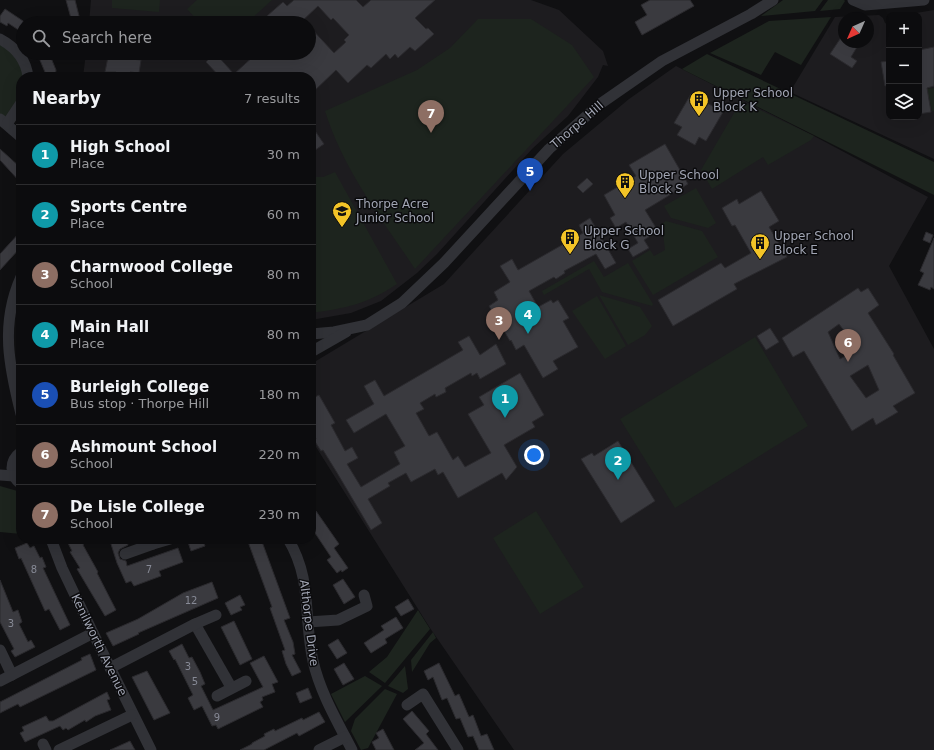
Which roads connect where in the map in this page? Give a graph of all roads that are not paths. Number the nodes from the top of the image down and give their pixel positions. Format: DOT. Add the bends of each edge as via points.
graph roads {
  1 [pos="773,0"];
  2 [pos="853,0"];
  3 [pos="924,0"];
  4 [pos="0,39"];
  5 [pos="16,51"];
  6 [pos="23,60"];
  7 [pos="27,72"];
  8 [pos="16,109"];
  9 [pos="4,122"];
  10 [pos="16,133"];
  11 [pos="16,287"];
  12 [pos="354,328"];
  13 [pos="316,334"];
  14 [pos="316,349"];
  15 [pos="3,360"];
  16 [pos="16,399"];
  17 [pos="16,458"];
  18 [pos="0,475"];
  19 [pos="16,476"];
  20 [pos="16,480"];
  21 [pos="53,544"];
  22 [pos="148,544"];
  23 [pos="290,544"];
  24 [pos="125,554"];
  25 [pos="364,595"];
  26 [pos="216,615"];
  27 [pos="308,622"];
  28 [pos="195,624"];
  29 [pos="93,633"];
  30 [pos="0,650"];
  31 [pos="110,668"];
  32 [pos="12,675"];
  33 [pos="0,681"];
  34 [pos="246,681"];
  35 [pos="231,687"];
  36 [pos="216,696"];
  37 [pos="407,705"];
  38 [pos="132,715"];
  39 [pos="345,737"];
  40 [pos="59,750"];
  41 [pos="152,750"];
  42 [pos="319,750"];
  43 [pos="352,750"];
  44 [pos="458,750"];
  1 -- 12 [label="street, Thorpe Hill" via="662,61 600,104 549,149 417,290 387,313 367,325"];
  2 -- 3 [label="street" via="865,5"];
  4 -- 5 [label="street"];
  6 -- 7 [label="street"];
  8 -- 9 [label="street"];
  9 -- 10 [label="street"];
  11 -- 15 [label="street" via="6,320"];
  12 -- 13 [label="street, Thorpe Hill"];
  12 -- 14 [label="street, Thorpe Hill"];
  15 -- 16 [label="street"];
  17 -- 19 [label="street" via="13,462"];
  18 -- 20 [label="street"];
  21 -- 29 [label="street, Kenilworth Avenue"];
  22 -- 24 [label="street"];
  23 -- 27 [label="street, Althorpe Drive" via="304,580"];
  25 -- 27 [label="street" via="367,606 346,617"];
  26 -- 28 [label="street"];
  27 -- 39 [label="street, Althorpe Drive" via="310,651 320,686"];
  28 -- 31 [label="street"];
  28 -- 35 [label="street"];
  29 -- 31 [label="street, Kenilworth Avenue"];
  29 -- 32 [label="street"];
  30 -- 32 [label="street"];
  31 -- 38 [label="street, Kenilworth Avenue"];
  32 -- 33 [label="street"];
  34 -- 35 [label="street"];
  35 -- 36 [label="street"];
  37 -- 44 [label="street" via="423,694"];
  38 -- 40 [label="street"];
  38 -- 41 [label="street, Kenilworth Avenue"];
  39 -- 42 [label="street"];
  39 -- 43 [label="street, Althorpe Drive"];
}
